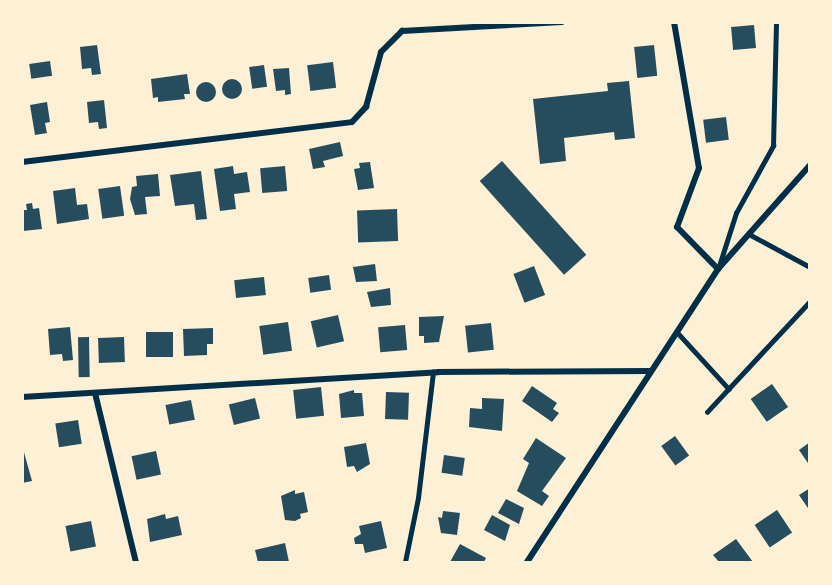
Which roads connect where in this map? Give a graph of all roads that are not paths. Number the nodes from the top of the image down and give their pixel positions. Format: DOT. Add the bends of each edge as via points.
graph roads {
  1 [pos="562,22"];
  2 [pos="674,22"];
  3 [pos="776,22"];
  4 [pos="22,162"];
  5 [pos="810,165"];
  6 [pos="749,234"];
  7 [pos="810,267"];
  8 [pos="718,269"];
  9 [pos="810,301"];
  10 [pos="677,332"];
  11 [pos="651,371"];
  12 [pos="433,372"];
  13 [pos="729,389"];
  14 [pos="94,393"];
  15 [pos="22,397"];
  16 [pos="707,412"];
  17 [pos="136,562"];
  18 [pos="405,562"];
  19 [pos="527,562"];
  1 -- 4 [label="street" via="402,30 381,52 366,107 352,122"];
  2 -- 8 [label="street" via="699,168 678,227"];
  3 -- 8 [label="lane" via="773,146 736,213"];
  5 -- 6 [label="street"];
  6 -- 7 [label="lane"];
  6 -- 8 [label="street"];
  8 -- 10 [label="street"];
  9 -- 13 [label="lane"];
  10 -- 11 [label="street"];
  10 -- 13 [label="lane"];
  11 -- 12 [label="street"];
  11 -- 19 [label="street"];
  12 -- 14 [label="street"];
  12 -- 18 [label="lane" via="418,498"];
  13 -- 16 [label="lane"];
  14 -- 15 [label="street"];
  14 -- 17 [label="street"];
}
